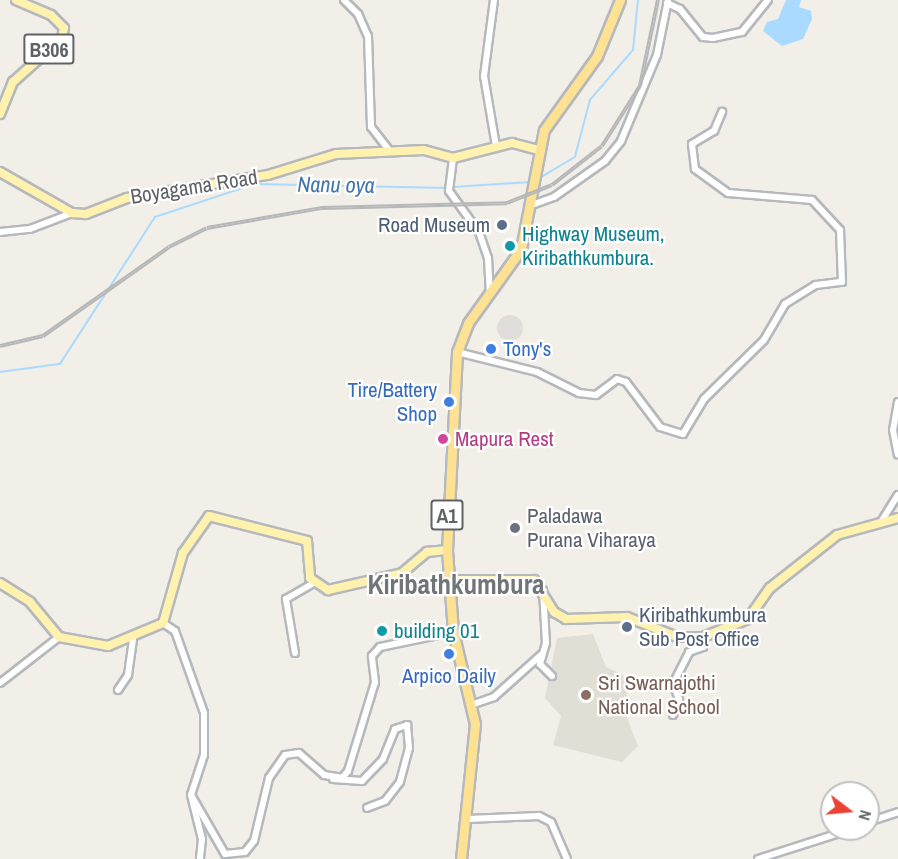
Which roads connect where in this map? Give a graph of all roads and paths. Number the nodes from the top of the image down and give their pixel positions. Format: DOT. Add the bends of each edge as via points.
graph roads {
  1 [pos="16,0"];
  2 [pos="344,0"];
  3 [pos="494,0"];
  4 [pos="620,0"];
  5 [pos="768,0"];
  6 [pos="668,1"];
  7 [pos="722,112"];
  8 [pos="0,114"];
  9 [pos="496,146"];
  10 [pos="538,150"];
  11 [pos="390,151"];
  12 [pos="453,158"];
  13 [pos="0,172"];
  14 [pos="529,206"];
  15 [pos="72,213"];
  16 [pos="0,232"];
  17 [pos="490,291"];
  18 [pos="457,352"];
  19 [pos="898,402"];
  20 [pos="898,455"];
  21 [pos="898,495"];
  22 [pos="898,518"];
  23 [pos="881,522"];
  24 [pos="447,549"];
  25 [pos="451,580"];
  26 [pos="0,583"];
  27 [pos="314,583"];
  28 [pos="545,594"];
  29 [pos="163,623"];
  30 [pos="453,632"];
  31 [pos="59,637"];
  32 [pos="703,637"];
  33 [pos="133,640"];
  34 [pos="295,653"];
  35 [pos="538,657"];
  36 [pos="552,676"];
  37 [pos="0,682"];
  38 [pos="118,690"];
  39 [pos="471,705"];
  40 [pos="673,715"];
  41 [pos="324,775"];
  42 [pos="191,795"];
  43 [pos="367,808"];
  44 [pos="898,812"];
  45 [pos="880,818"];
  46 [pos="467,819"];
  47 [pos="820,839"];
  48 [pos="200,859"];
  49 [pos="461,859"];
  50 [pos="567,859"];
  51 [pos="758,859"];
  1 -- 8 [label="main road, B306" via="51,15 64,28 62,38 13,82"];
  2 -- 11 [label="street" via="358,14 368,36 371,127"];
  3 -- 9 [label="street" via="484,76"];
  4 -- 10 [label="highway, A1" via="606,40 562,99"];
  5 -- 6 [label="street" via="742,32 713,38 703,37 681,9"];
  6 -- 14 [label="street" via="654,65 621,141 605,161 554,196"];
  7 -- 18 [label="street" via="714,131 692,144 695,169 728,193 812,200 840,230 842,282 816,285 785,304 764,340 704,399 683,434 660,427 626,382 617,380 596,395 579,393 537,372"];
  9 -- 10 [label="main road" via="521,143"];
  9 -- 12 [label="main road"];
  10 -- 14 [label="highway, A1"];
  11 -- 12 [label="main road, Boyagama Road" via="424,150"];
  11 -- 15 [label="main road, Boyagama Road" via="336,154 268,175 127,198 86,214"];
  12 -- 17 [label="street" via="449,191 479,232 488,258"];
  13 -- 15 [label="main road"];
  14 -- 17 [label="highway, A1" via="521,249"];
  15 -- 16 [label="street" via="30,229"];
  17 -- 18 [label="highway, A1"];
  18 -- 24 [label="highway, A1"];
  19 -- 20 [label="street" via="893,430"];
  21 -- 23 [label="street"];
  22 -- 23 [label="main road"];
  23 -- 32 [label="main road" via="837,535 770,588 748,619"];
  24 -- 25 [label="highway, A1"];
  24 -- 27 [label="main road" via="427,552 415,566 382,579 348,582 328,590"];
  25 -- 28 [label="main road" via="534,580"];
  25 -- 30 [label="highway, A1"];
  26 -- 31 [label="main road" via="30,602"];
  27 -- 29 [label="main road" via="307,566 311,549 307,541 209,516 183,553"];
  27 -- 34 [label="street" via="286,599"];
  28 -- 32 [label="main road" via="566,619 627,617 678,637"];
  28 -- 35 [label="street" via="539,600 546,643"];
  29 -- 33 [label="main road"];
  29 -- 42 [label="street" via="175,631 204,713 204,755"];
  30 -- 39 [label="highway, A1"];
  30 -- 41 [label="street" via="397,640 372,656 375,682 348,771 342,778"];
  31 -- 33 [label="main road" via="108,646"];
  31 -- 37 [label="street"];
  32 -- 40 [label="street" via="703,646 689,652 673,684 679,699"];
  33 -- 38 [label="street" via="129,675"];
  35 -- 36 [label="street"];
  35 -- 39 [label="street" via="494,697"];
  39 -- 46 [label="highway, A1"];
  41 -- 42 [label="street" via="299,753 285,755 269,778 254,841 237,856 225,854"];
  41 -- 43 [label="street" via="348,784 362,781 383,759 395,729 407,725 410,748 400,782 385,801"];
  42 -- 48 [label="street" via="202,839"];
  44 -- 45 [label="street"];
  46 -- 49 [label="highway, A1"];
  46 -- 50 [label="street" via="540,816 551,822"];
  47 -- 51 [label="street"];
}
